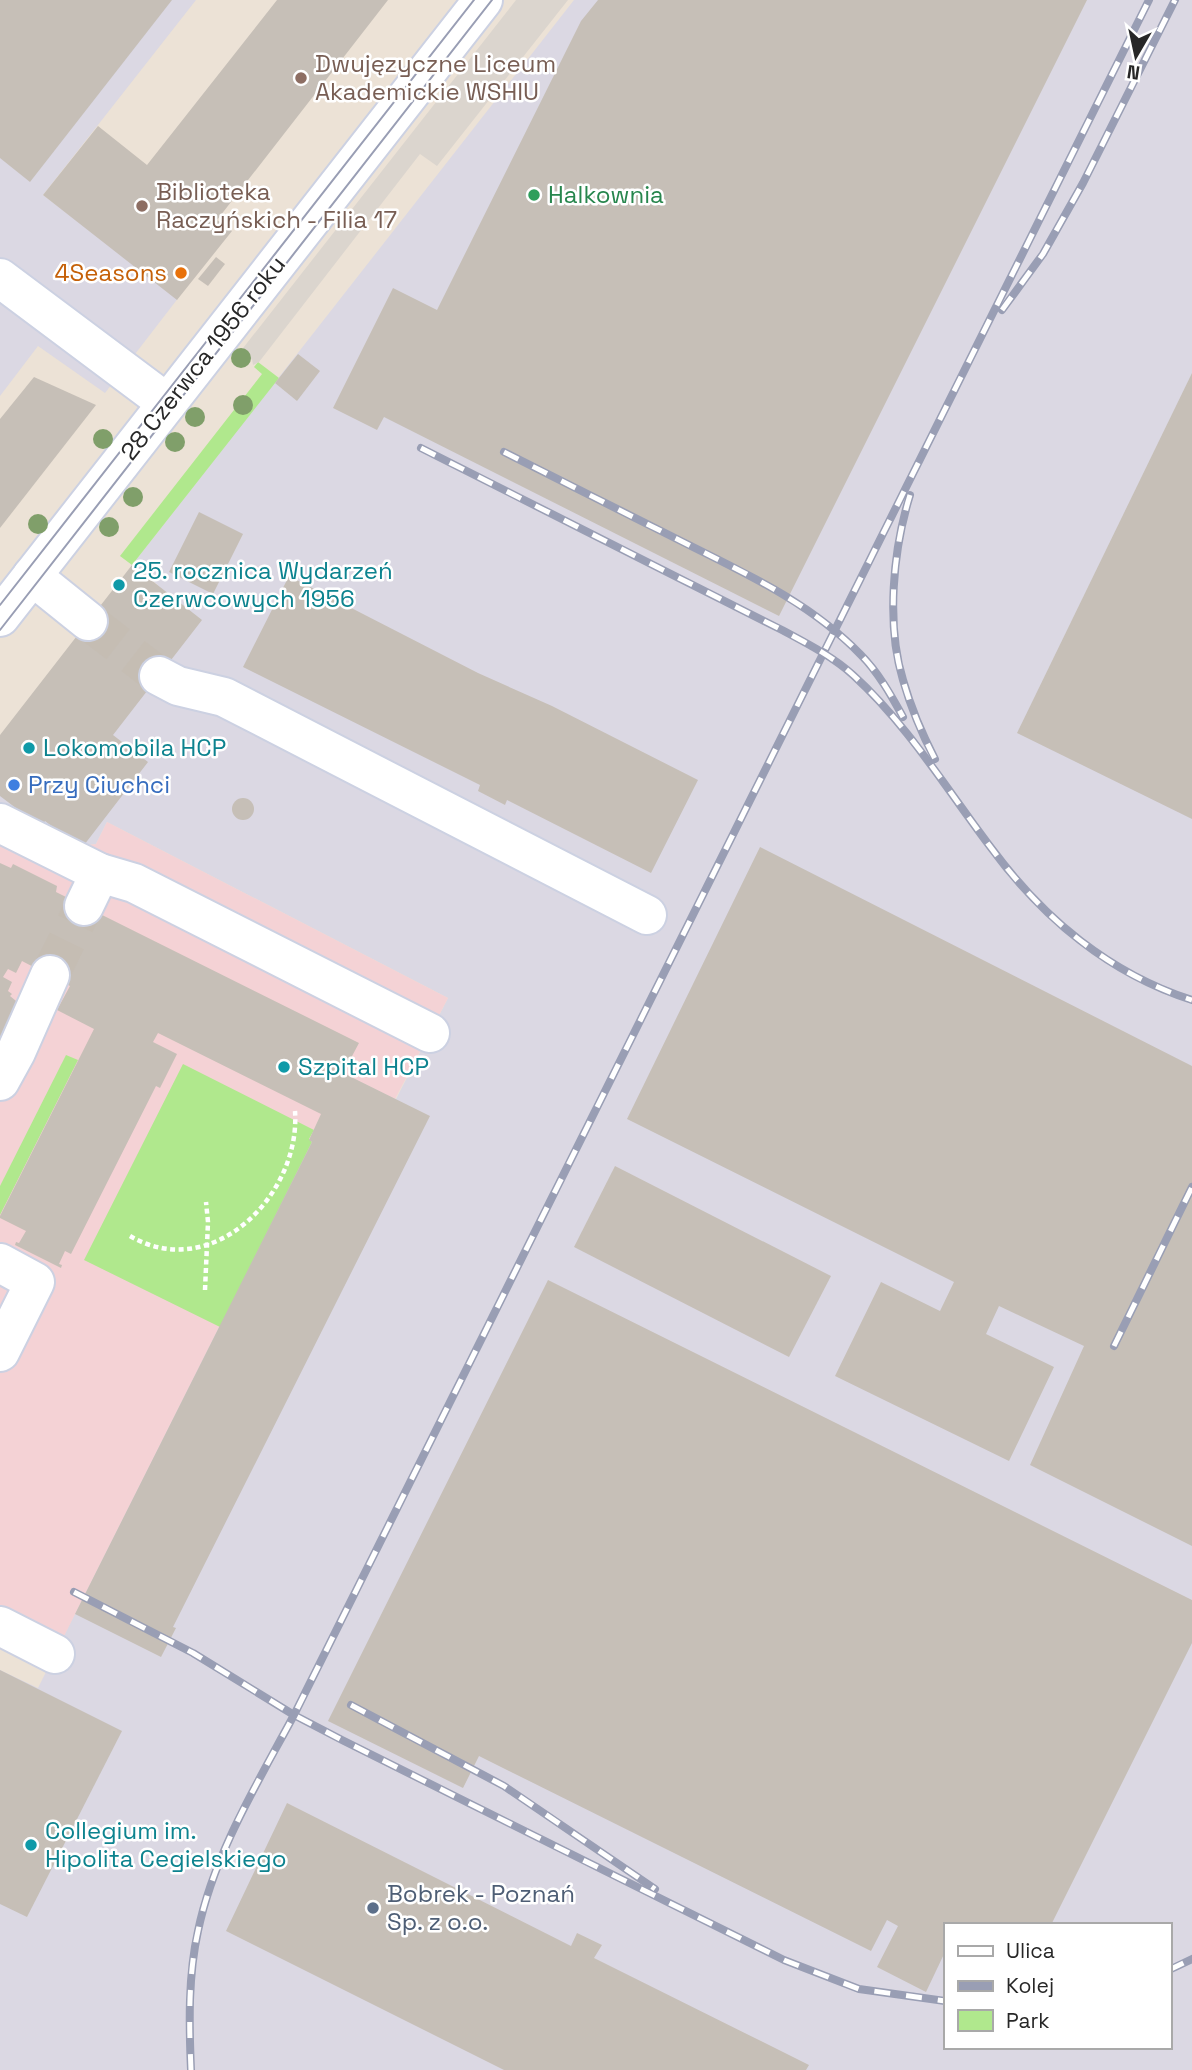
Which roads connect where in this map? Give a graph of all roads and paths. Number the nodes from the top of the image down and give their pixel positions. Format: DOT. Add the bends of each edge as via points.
graph roads {
  1 [pos="483,0"];
  2 [pos="0,278"];
  3 [pos="167,403"];
  4 [pos="32,576"];
  5 [pos="0,617"];
  6 [pos="88,621"];
  7 [pos="159,676"];
  8 [pos="0,823"];
  9 [pos="100,873"];
  10 [pos="84,906"];
  11 [pos="647,915"];
  12 [pos="50,975"];
  13 [pos="430,1033"];
  14 [pos="0,1081"];
  15 [pos="295,1111"];
  16 [pos="206,1202"];
  17 [pos="130,1236"];
  18 [pos="206,1245"];
  19 [pos="0,1263"];
  20 [pos="205,1290"];
  21 [pos="0,1352"];
  22 [pos="0,1626"];
  23 [pos="55,1654"];
  1 -- 3 [label="street, 28 Czerwca 1956 roku"];
  2 -- 3 [label="street"];
  3 -- 4 [label="street, 28 Czerwca 1956 roku"];
  4 -- 5 [label="street, 28 Czerwca 1956 roku"];
  4 -- 6 [label="street"];
  7 -- 11 [label="street" via="178,686 224,697"];
  8 -- 9 [label="street"];
  9 -- 10 [label="street"];
  9 -- 13 [label="street" via="134,883"];
  12 -- 14 [label="street"];
  15 -- 18 [label="path" via="292,1154 272,1194 243,1224"];
  16 -- 18 [label="path"];
  17 -- 18 [label="path" via="166,1250 187,1251"];
  18 -- 20 [label="path"];
  19 -- 21 [label="street" via="36,1282"];
  22 -- 23 [label="street"];
}
